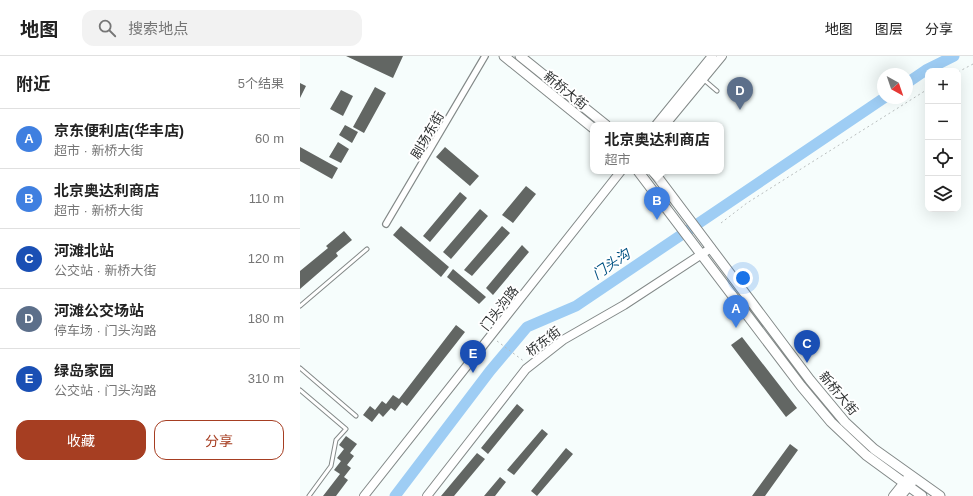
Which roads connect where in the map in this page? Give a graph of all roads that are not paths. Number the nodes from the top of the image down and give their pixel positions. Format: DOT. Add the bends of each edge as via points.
graph roads {
  1 [pos="485,56"];
  2 [pos="504,56"];
  3 [pos="520,56"];
  4 [pos="712,56"];
  5 [pos="722,56"];
  6 [pos="700,77"];
  7 [pos="717,90"];
  8 [pos="602,122"];
  9 [pos="659,122"];
  10 [pos="667,122"];
  11 [pos="590,126"];
  12 [pos="619,174"];
  13 [pos="640,174"];
  14 [pos="655,174"];
  15 [pos="386,224"];
  16 [pos="711,248"];
  17 [pos="367,249"];
  18 [pos="701,254"];
  19 [pos="300,306"];
  20 [pos="300,368"];
  21 [pos="300,390"];
  22 [pos="356,416"];
  23 [pos="909,481"];
  24 [pos="310,496"];
  25 [pos="364,496"];
  26 [pos="427,496"];
  27 [pos="893,496"];
  28 [pos="901,496"];
  29 [pos="922,496"];
  30 [pos="940,496"];
  1 -- 15 [label="street, 剧场东街"];
  2 -- 11 [label="main road, 新桥大街"];
  3 -- 8 [label="main road, 新桥大街"];
  4 -- 6 [label="street"];
  5 -- 6 [label="street"];
  6 -- 7 [label="lane"];
  6 -- 9 [label="street"];
  6 -- 10 [label="street"];
  12 -- 25 [label="street, 门头沟路"];
  13 -- 18 [label="main road, 新桥大街"];
  14 -- 16 [label="main road, 新桥大街"];
  16 -- 18 [label="street, 桥东街"];
  16 -- 23 [label="main road, 新桥大街" via="835,411"];
  17 -- 19 [label="lane"];
  18 -- 23 [label="main road, 新桥大街" via="831,422 866,455"];
  18 -- 26 [label="street, 桥东街" via="624,305 563,340 530,366 510,388"];
  20 -- 22 [label="lane"];
  21 -- 24 [label="lane" via="346,429 336,440 331,466"];
  23 -- 27 [label="street"];
  23 -- 28 [label="street"];
  23 -- 29 [label="main road, 新桥大街"];
  23 -- 30 [label="main road, 新桥大街"];
}
